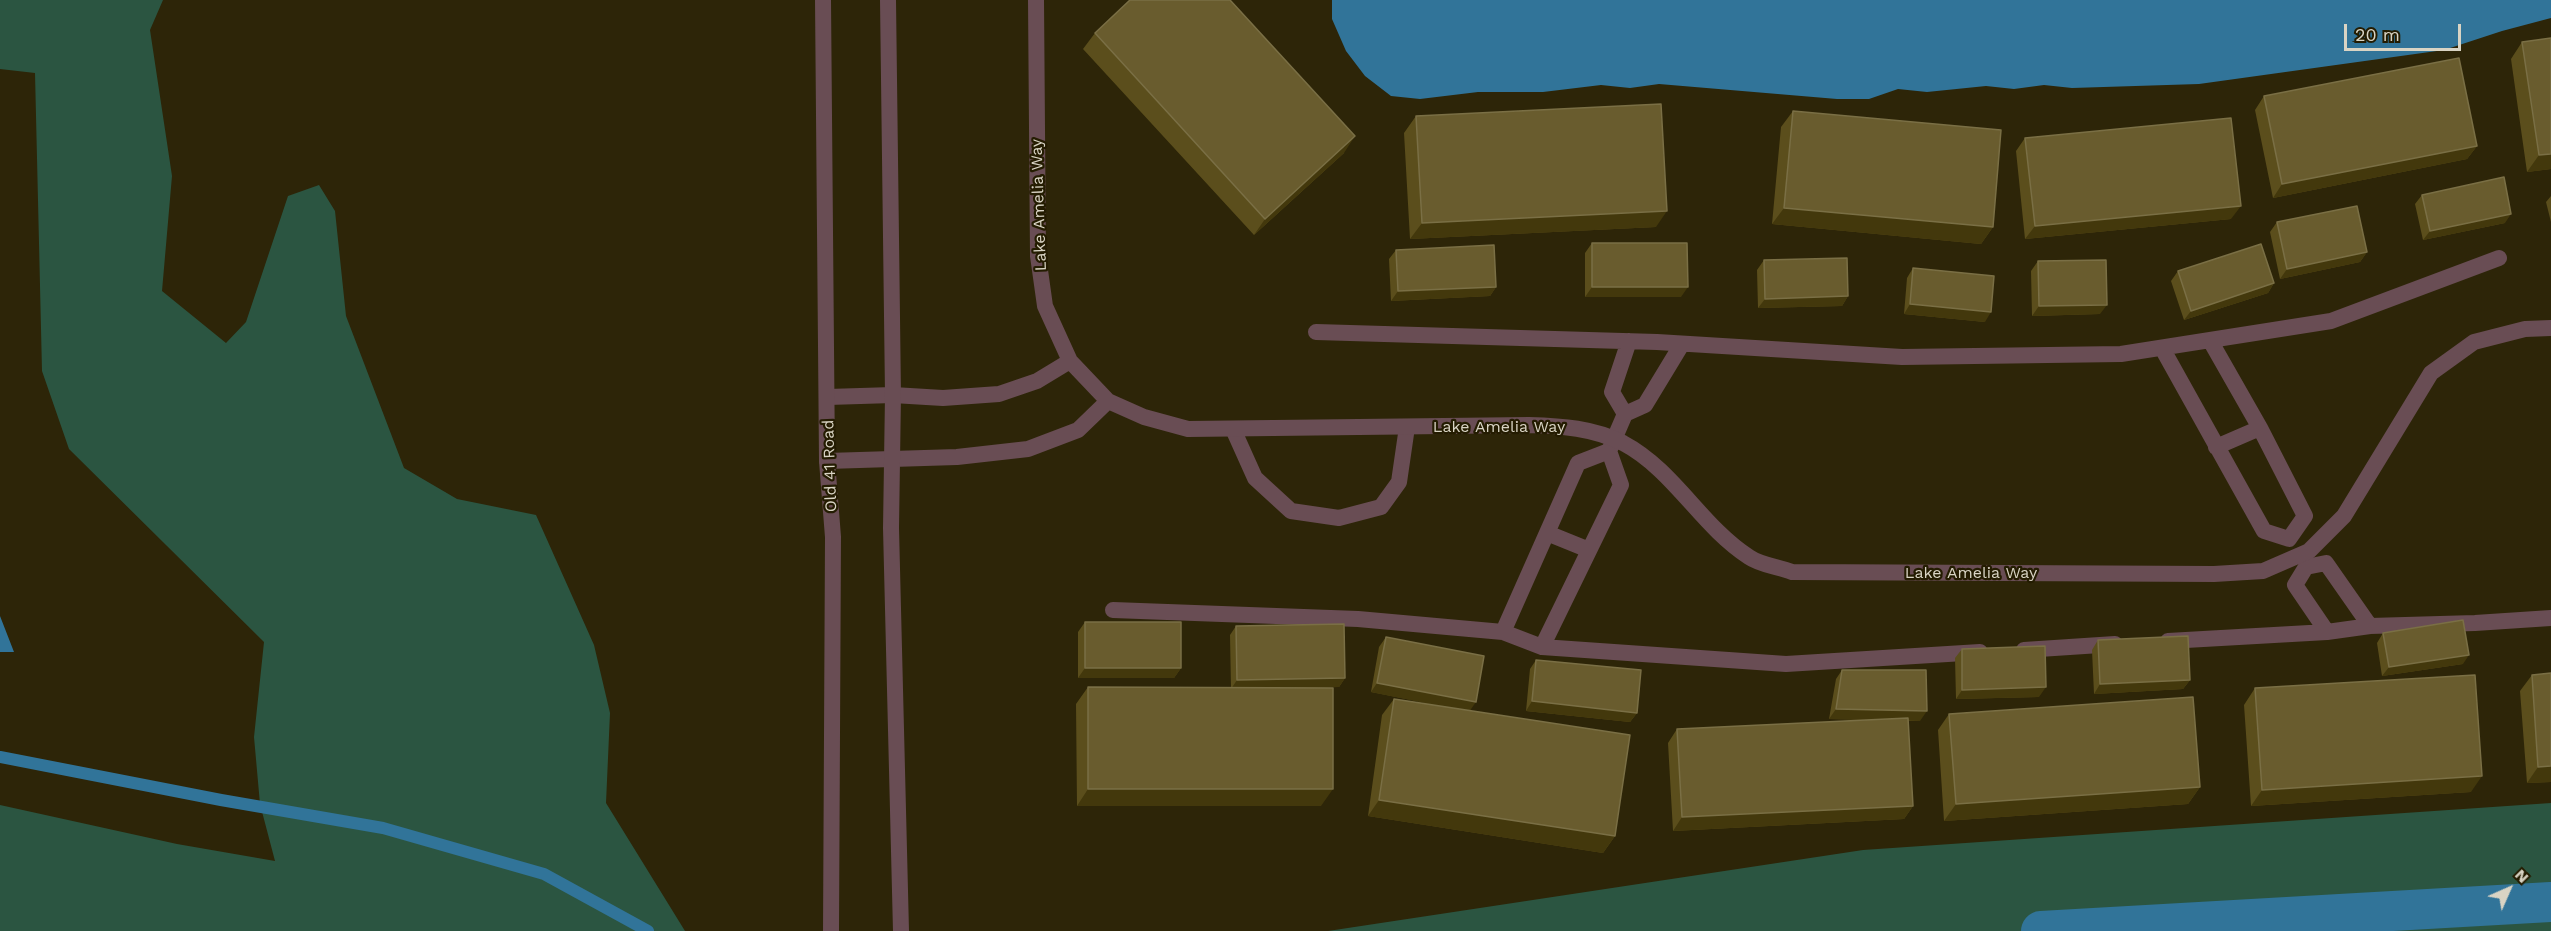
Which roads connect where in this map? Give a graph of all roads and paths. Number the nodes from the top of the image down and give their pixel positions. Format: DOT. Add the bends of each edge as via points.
graph roads {
  1 [pos="823,0"];
  2 [pos="888,0"];
  3 [pos="1036,0"];
  4 [pos="2499,258"];
  5 [pos="2551,328"];
  6 [pos="1316,332"];
  7 [pos="1629,341"];
  8 [pos="2211,342"];
  9 [pos="1682,344"];
  10 [pos="2162,348"];
  11 [pos="1070,361"];
  12 [pos="893,395"];
  13 [pos="828,397"];
  14 [pos="1108,401"];
  15 [pos="1625,414"];
  16 [pos="1407,427"];
  17 [pos="2260,428"];
  18 [pos="1233,429"];
  19 [pos="1611,445"];
  20 [pos="2216,447"];
  21 [pos="892,460"];
  22 [pos="827,461"];
  23 [pos="1547,533"];
  24 [pos="2289,539"];
  25 [pos="1589,550"];
  26 [pos="2302,562"];
  27 [pos="1113,610"];
  28 [pos="2551,618"];
  29 [pos="2370,626"];
  30 [pos="1503,632"];
  31 [pos="2327,632"];
  32 [pos="2151,642"];
  33 [pos="2127,644"];
  34 [pos="1542,647"];
  35 [pos="831,931"];
  36 [pos="901,931"];
  1 -- 13 [label="street, Old 41 Road"];
  2 -- 12 [label="street"];
  3 -- 11 [label="street, Lake Amelia Way" via="1038,256 1045,306"];
  4 -- 8 [label="street" via="2331,321"];
  5 -- 26 [label="street, Lake Amelia Way" via="2525,329 2474,342 2431,373 2344,516"];
  6 -- 7 [label="street"];
  7 -- 9 [label="street"];
  7 -- 15 [label="street" via="1612,392"];
  8 -- 10 [label="street"];
  8 -- 17 [label="street"];
  9 -- 10 [label="street" via="1902,357 2121,354"];
  9 -- 15 [label="street" via="1646,405"];
  10 -- 20 [label="street"];
  11 -- 12 [label="street" via="1037,381 999,393 943,398"];
  11 -- 14 [label="street, Lake Amelia Way"];
  12 -- 13 [label="street"];
  12 -- 21 [label="street"];
  13 -- 22 [label="street, Old 41 Road"];
  14 -- 18 [label="street, Lake Amelia Way" via="1144,417 1188,429"];
  14 -- 21 [label="street" via="1078,430 1028,450"];
  15 -- 19 [label="street"];
  16 -- 18 [label="street, Lake Amelia Way"];
  16 -- 18 [label="street" via="1399,482 1381,507 1339,518 1291,512 1255,478"];
  16 -- 19 [label="street, Lake Amelia Way" via="1578,427"];
  17 -- 20 [label="street"];
  17 -- 24 [label="street" via="2305,516"];
  19 -- 23 [label="street" via="1578,463"];
  19 -- 25 [label="street" via="1621,485"];
  19 -- 26 [label="street, Lake Amelia Way" via="1623,443 1662,472 1716,530 1750,558 1792,572 2214,574 2263,571"];
  20 -- 24 [label="street" via="2264,531"];
  21 -- 22 [label="street"];
  21 -- 36 [label="street"];
  22 -- 35 [label="street, Old 41 Road" via="833,537"];
  23 -- 25 [label="street"];
  23 -- 30 [label="street"];
  24 -- 26 [label="street"];
  25 -- 34 [label="street"];
  26 -- 29 [label="street" via="2326,563"];
  26 -- 31 [label="street" via="2295,585"];
  27 -- 30 [label="street" via="1358,619"];
  28 -- 29 [label="street"];
  29 -- 31 [label="street"];
  30 -- 34 [label="street"];
  31 -- 32 [label="street"];
  33 -- 34 [label="street" via="1785,664"];
}
